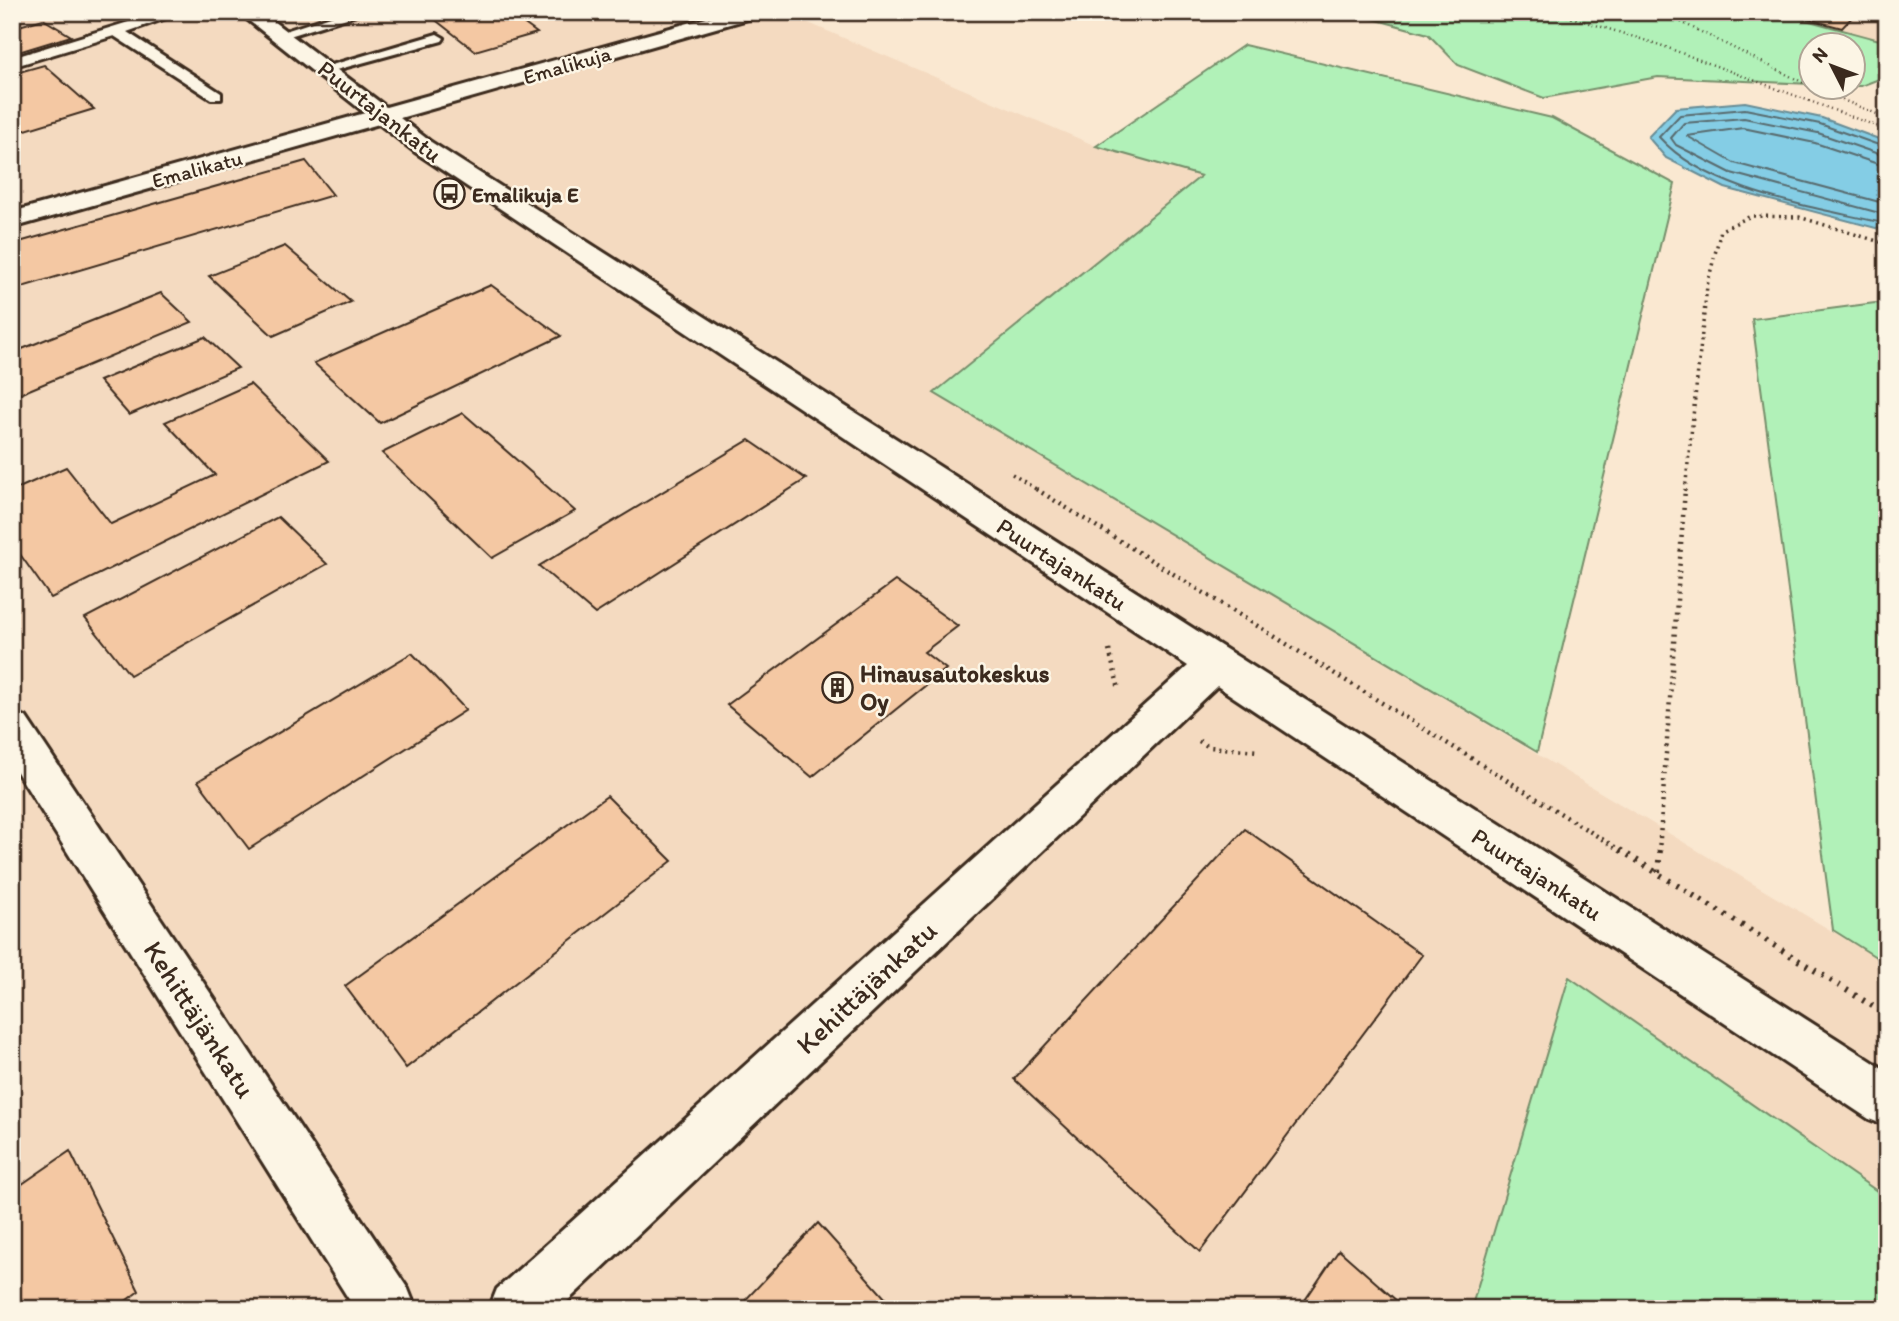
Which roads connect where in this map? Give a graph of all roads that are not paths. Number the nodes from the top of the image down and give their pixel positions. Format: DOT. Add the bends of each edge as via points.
graph roads {
  1 [pos="176,12"];
  2 [pos="248,12"];
  3 [pos="359,12"];
  4 [pos="751,12"];
  5 [pos="116,31"];
  6 [pos="280,34"];
  7 [pos="437,38"];
  8 [pos="12,63"];
  9 [pos="326,69"];
  10 [pos="216,96"];
  11 [pos="383,118"];
  12 [pos="12,220"];
  13 [pos="1215,664"];
  14 [pos="12,729"];
  15 [pos="1887,1101"];
  16 [pos="388,1309"];
  17 [pos="517,1309"];
  1 -- 5 [label="lane"];
  2 -- 6 [label="street, Puurtajankatu"];
  3 -- 6 [label="lane"];
  4 -- 11 [label="street, Emalikuja"];
  5 -- 8 [label="lane"];
  5 -- 10 [label="lane"];
  6 -- 9 [label="street, Puurtajankatu"];
  7 -- 9 [label="lane"];
  9 -- 11 [label="street, Puurtajankatu"];
  11 -- 12 [label="street, Emalikatu"];
  11 -- 13 [label="street, Puurtajankatu"];
  13 -- 15 [label="street, Puurtajankatu"];
  13 -- 17 [label="street, Kehittäjänkatu"];
  14 -- 16 [label="street, Kehittäjänkatu"];
}
